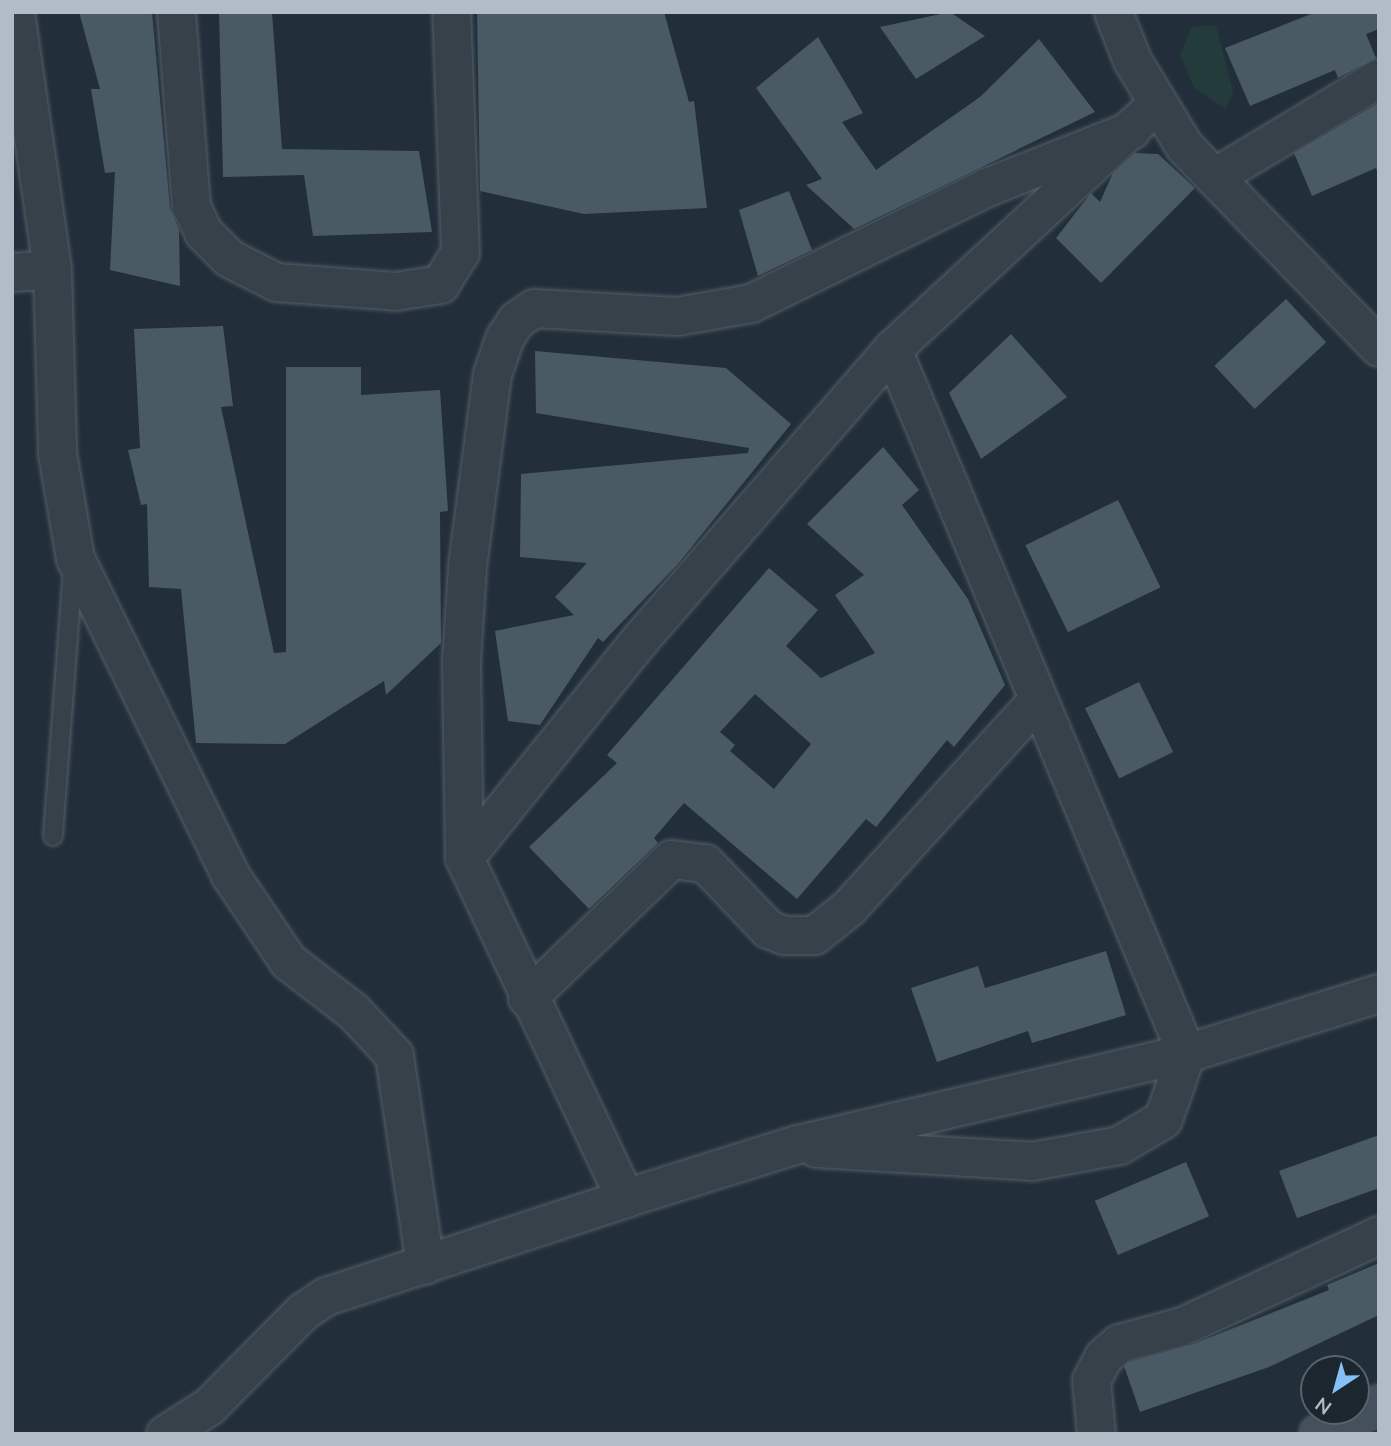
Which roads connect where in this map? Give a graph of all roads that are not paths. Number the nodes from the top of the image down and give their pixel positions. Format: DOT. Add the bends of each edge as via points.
graph roads {
  1 [pos="15,12"];
  2 [pos="176,12"];
  3 [pos="451,12"];
  4 [pos="1113,12"];
  5 [pos="1379,78"];
  6 [pos="1157,104"];
  7 [pos="1131,130"];
  8 [pos="1214,177"];
  9 [pos="52,269"];
  10 [pos="12,272"];
  11 [pos="1379,347"];
  12 [pos="892,349"];
  13 [pos="75,558"];
  14 [pos="1038,699"];
  15 [pos="53,836"];
  16 [pos="464,858"];
  17 [pos="1379,993"];
  18 [pos="527,998"];
  19 [pos="1186,1053"];
  20 [pos="797,1144"];
  21 [pos="625,1198"];
  22 [pos="1379,1235"];
  23 [pos="425,1265"];
  24 [pos="1379,1405"];
  25 [pos="165,1434"];
  26 [pos="1096,1434"];
  27 [pos="1319,1434"];
  1 -- 9 [label="street"];
  2 -- 3 [label="street" via="191,206 204,232 229,258 276,282 396,292 440,284 460,252"];
  4 -- 6 [label="street"];
  5 -- 8 [label="street"];
  6 -- 7 [label="street"];
  6 -- 8 [label="street" via="1184,146"];
  7 -- 12 [label="street"];
  7 -- 16 [label="street" via="987,187 751,303 677,316 556,305 534,308 516,320 492,374 467,566 460,660"];
  8 -- 11 [label="street"];
  9 -- 10 [label="street"];
  9 -- 13 [label="street" via="57,453"];
  12 -- 14 [label="street"];
  12 -- 16 [label="street" via="641,638"];
  13 -- 15 [label="lane"];
  13 -- 23 [label="street" via="230,875 288,961 353,1011 394,1055"];
  14 -- 18 [label="street" via="848,908 814,935 784,935 768,929 705,863 671,859"];
  14 -- 19 [label="street"];
  16 -- 18 [label="street"];
  17 -- 19 [label="street"];
  18 -- 21 [label="street"];
  19 -- 20 [label="street"];
  19 -- 20 [label="street" via="1163,1119 1119,1144 1073,1157 942,1160"];
  20 -- 21 [label="street"];
  21 -- 23 [label="street"];
  22 -- 26 [label="street" via="1182,1326 1119,1343 1103,1357 1091,1380"];
  23 -- 25 [label="street" via="326,1296 209,1406"];
  24 -- 27 [label="main road"];
}
